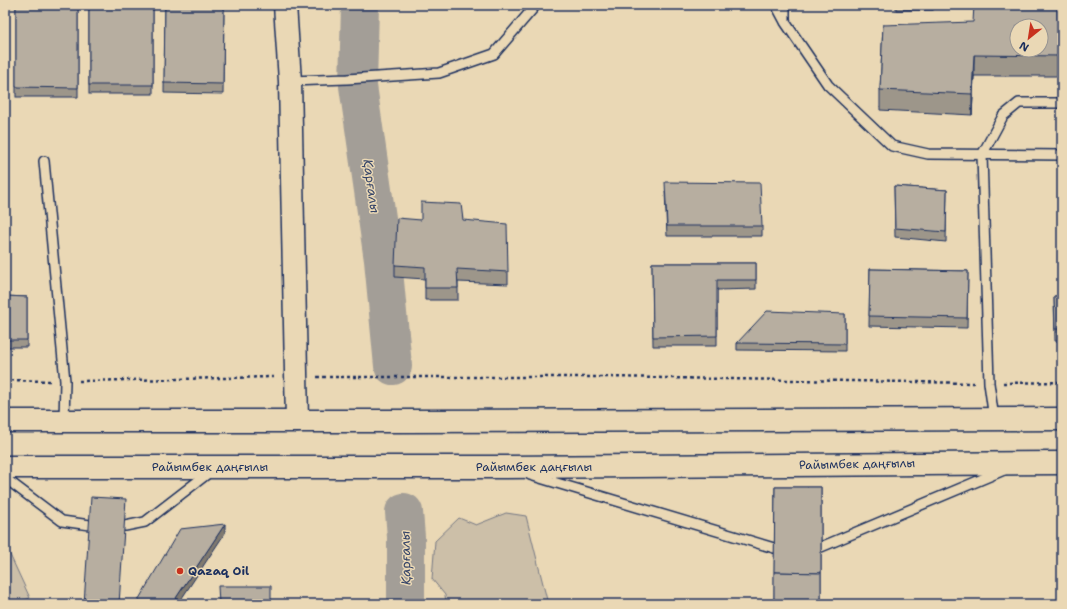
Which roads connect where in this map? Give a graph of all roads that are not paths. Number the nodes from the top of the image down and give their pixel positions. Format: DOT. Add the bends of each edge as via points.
graph roads {
  1 [pos="285,5"];
  2 [pos="536,5"];
  3 [pos="776,5"];
  4 [pos="785,5"];
  5 [pos="785,22"];
  6 [pos="290,81"];
  7 [pos="1062,102"];
  8 [pos="982,155"];
  9 [pos="1062,155"];
  10 [pos="44,161"];
  11 [pos="994,419"];
  12 [pos="1062,419"];
  13 [pos="64,420"];
  14 [pos="5,421"];
  15 [pos="297,421"];
  16 [pos="1021,463"];
  17 [pos="1062,463"];
  18 [pos="217,466"];
  19 [pos="5,467"];
  20 [pos="506,467"];
  21 [pos="5,478"];
  22 [pos="90,525"];
  23 [pos="124,526"];
  24 [pos="821,547"];
  25 [pos="774,548"];
  1 -- 6 [label="main road"];
  2 -- 6 [label="lane" via="494,54 439,73"];
  3 -- 5 [label="lane"];
  4 -- 5 [label="lane"];
  5 -- 8 [label="lane" via="828,85 892,146 928,154"];
  6 -- 15 [label="main road"];
  7 -- 8 [label="lane" via="1019,103 1002,116"];
  8 -- 9 [label="lane"];
  8 -- 11 [label="lane" via="988,383"];
  10 -- 13 [label="lane" via="65,381"];
  11 -- 12 [label="main road"];
  11 -- 15 [label="main road"];
  13 -- 14 [label="main road"];
  13 -- 15 [label="main road"];
  16 -- 17 [label="main road, Райымбек даңғылы"];
  16 -- 20 [label="main road, Райымбек даңғылы"];
  16 -- 24 [label="lane"];
  18 -- 19 [label="main road, Райымбек даңғылы"];
  18 -- 20 [label="main road, Райымбек даңғылы"];
  18 -- 23 [label="lane" via="145,522"];
  20 -- 25 [label="lane"];
  21 -- 22 [label="lane" via="62,521"];
}
